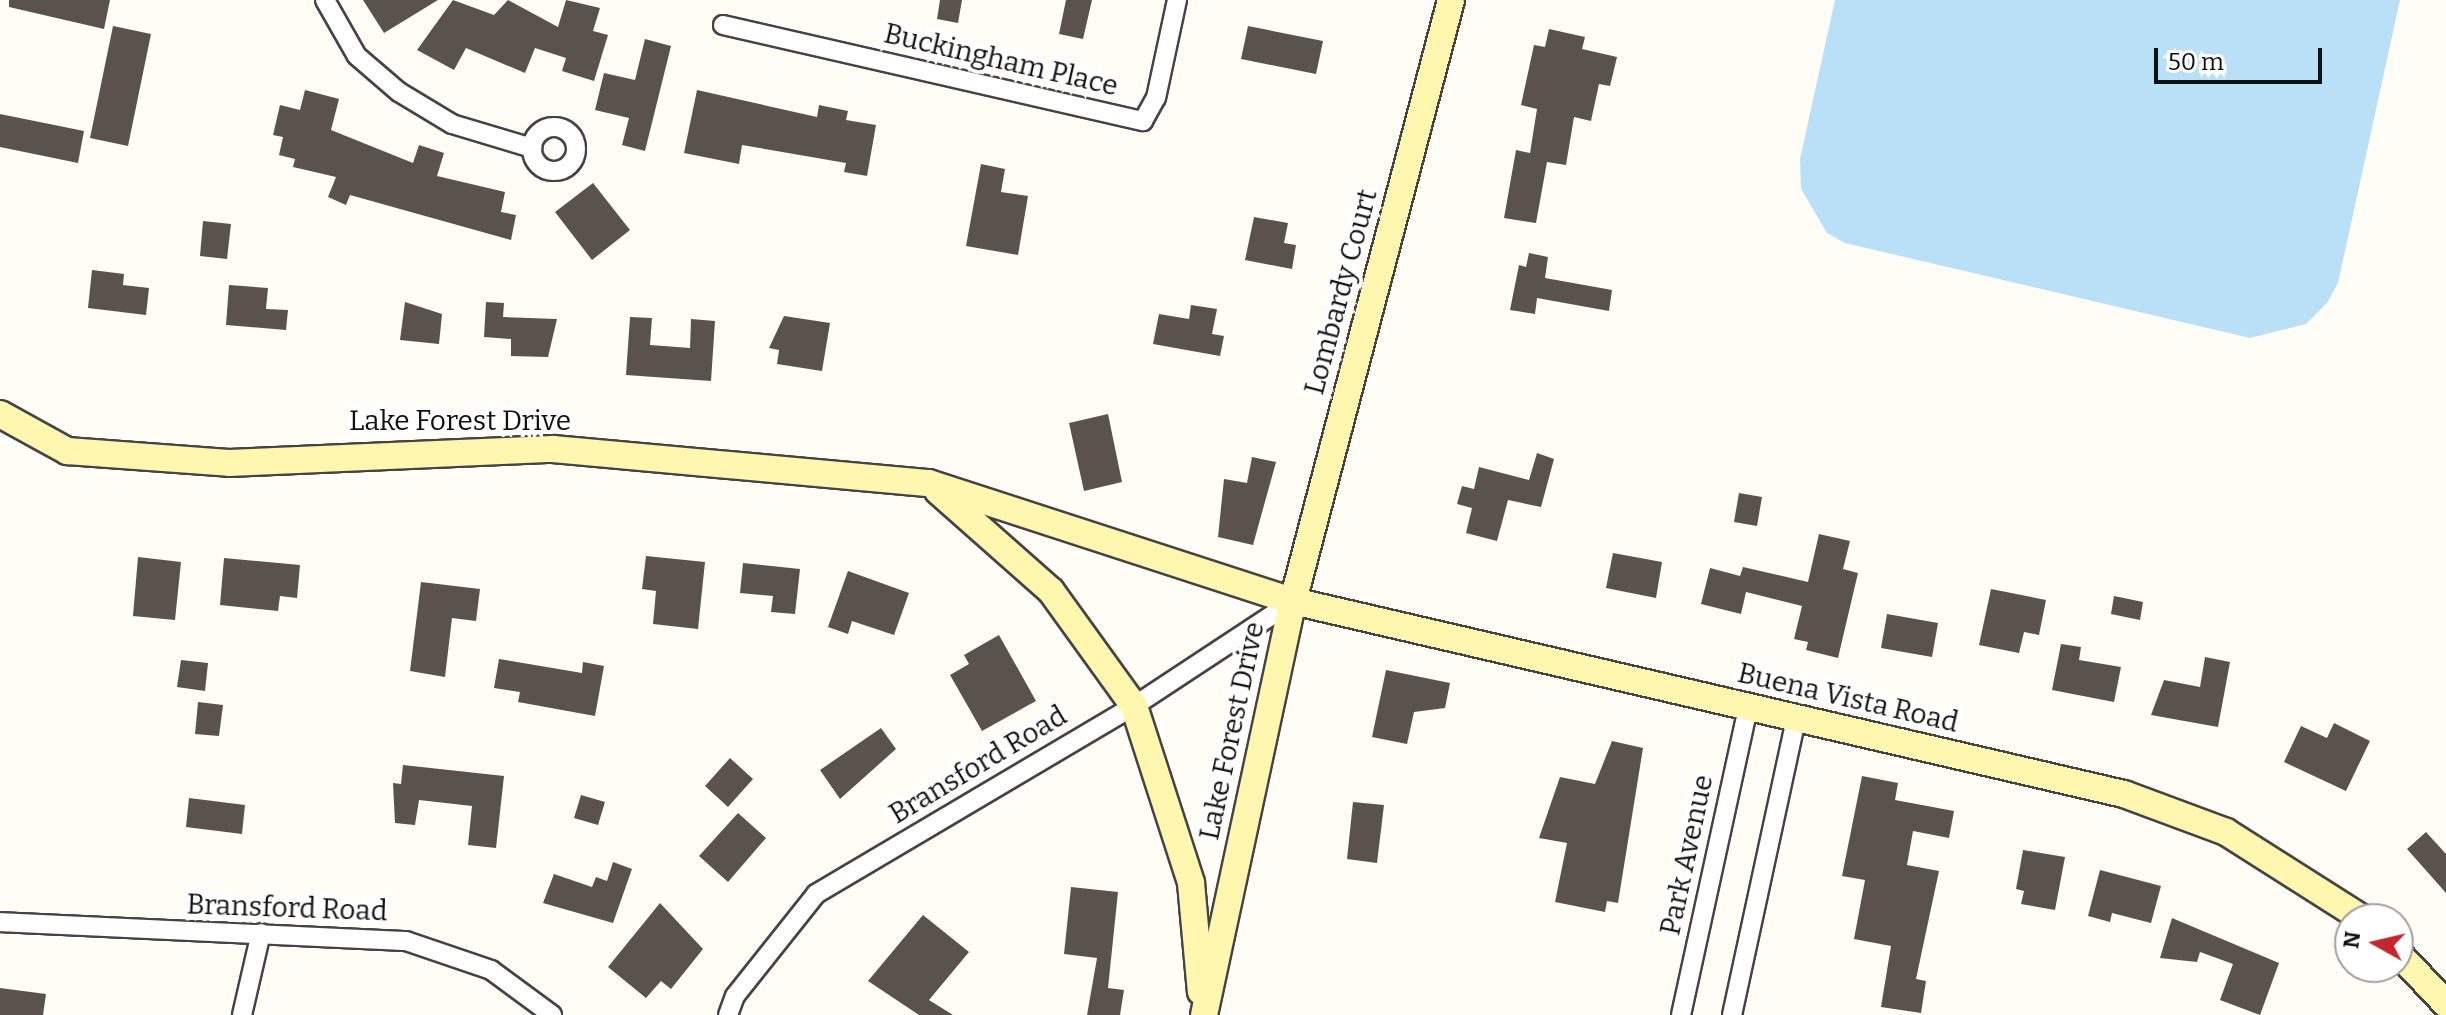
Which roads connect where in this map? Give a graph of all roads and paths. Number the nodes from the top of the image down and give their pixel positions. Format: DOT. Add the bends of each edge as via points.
graph roads {
  1 [pos="325,0"];
  2 [pos="1177,0"];
  3 [pos="1451,0"];
  4 [pos="723,25"];
  5 [pos="532,148"];
  6 [pos="0,414"];
  7 [pos="929,483"];
  8 [pos="1293,601"];
  9 [pos="1134,706"];
  10 [pos="1748,708"];
  11 [pos="1796,719"];
  12 [pos="2340,903"];
  13 [pos="0,922"];
  14 [pos="261,933"];
  15 [pos="2414,970"];
  16 [pos="2446,1004"];
  17 [pos="242,1015"];
  18 [pos="552,1015"];
  19 [pos="728,1015"];
  20 [pos="1203,1015"];
  21 [pos="1681,1015"];
  22 [pos="1732,1015"];
  1 -- 5 [label="street" via="357,56 399,92 452,124"];
  2 -- 4 [label="street, Buckingham Place" via="1156,98 1143,121"];
  3 -- 8 [label="street, Lombardy Court"];
  6 -- 7 [label="street, Lake Forest Drive" via="67,451 229,463 553,449"];
  7 -- 8 [label="street, Lake Forest Drive"];
  7 -- 9 [label="street, Lake Forest Drive" via="1051,591"];
  8 -- 9 [label="street, Bransford Road"];
  8 -- 10 [label="street, Buena Vista Road"];
  8 -- 20 [label="street, Lake Forest Drive"];
  9 -- 19 [label="street, Bransford Road" via="816,894 735,996"];
  9 -- 20 [label="street, Lake Forest Drive" via="1191,883"];
  10 -- 11 [label="street, Buena Vista Road"];
  10 -- 21 [label="street, Park Avenue"];
  11 -- 12 [label="street, Buena Vista Road" via="2179,811 2278,860"];
  11 -- 22 [label="street"];
  13 -- 14 [label="street, Bransford Road"];
  14 -- 17 [label="street"];
  14 -- 18 [label="street, Bransford Road" via="406,941 491,970"];
  15 -- 16 [label="street"];
}
